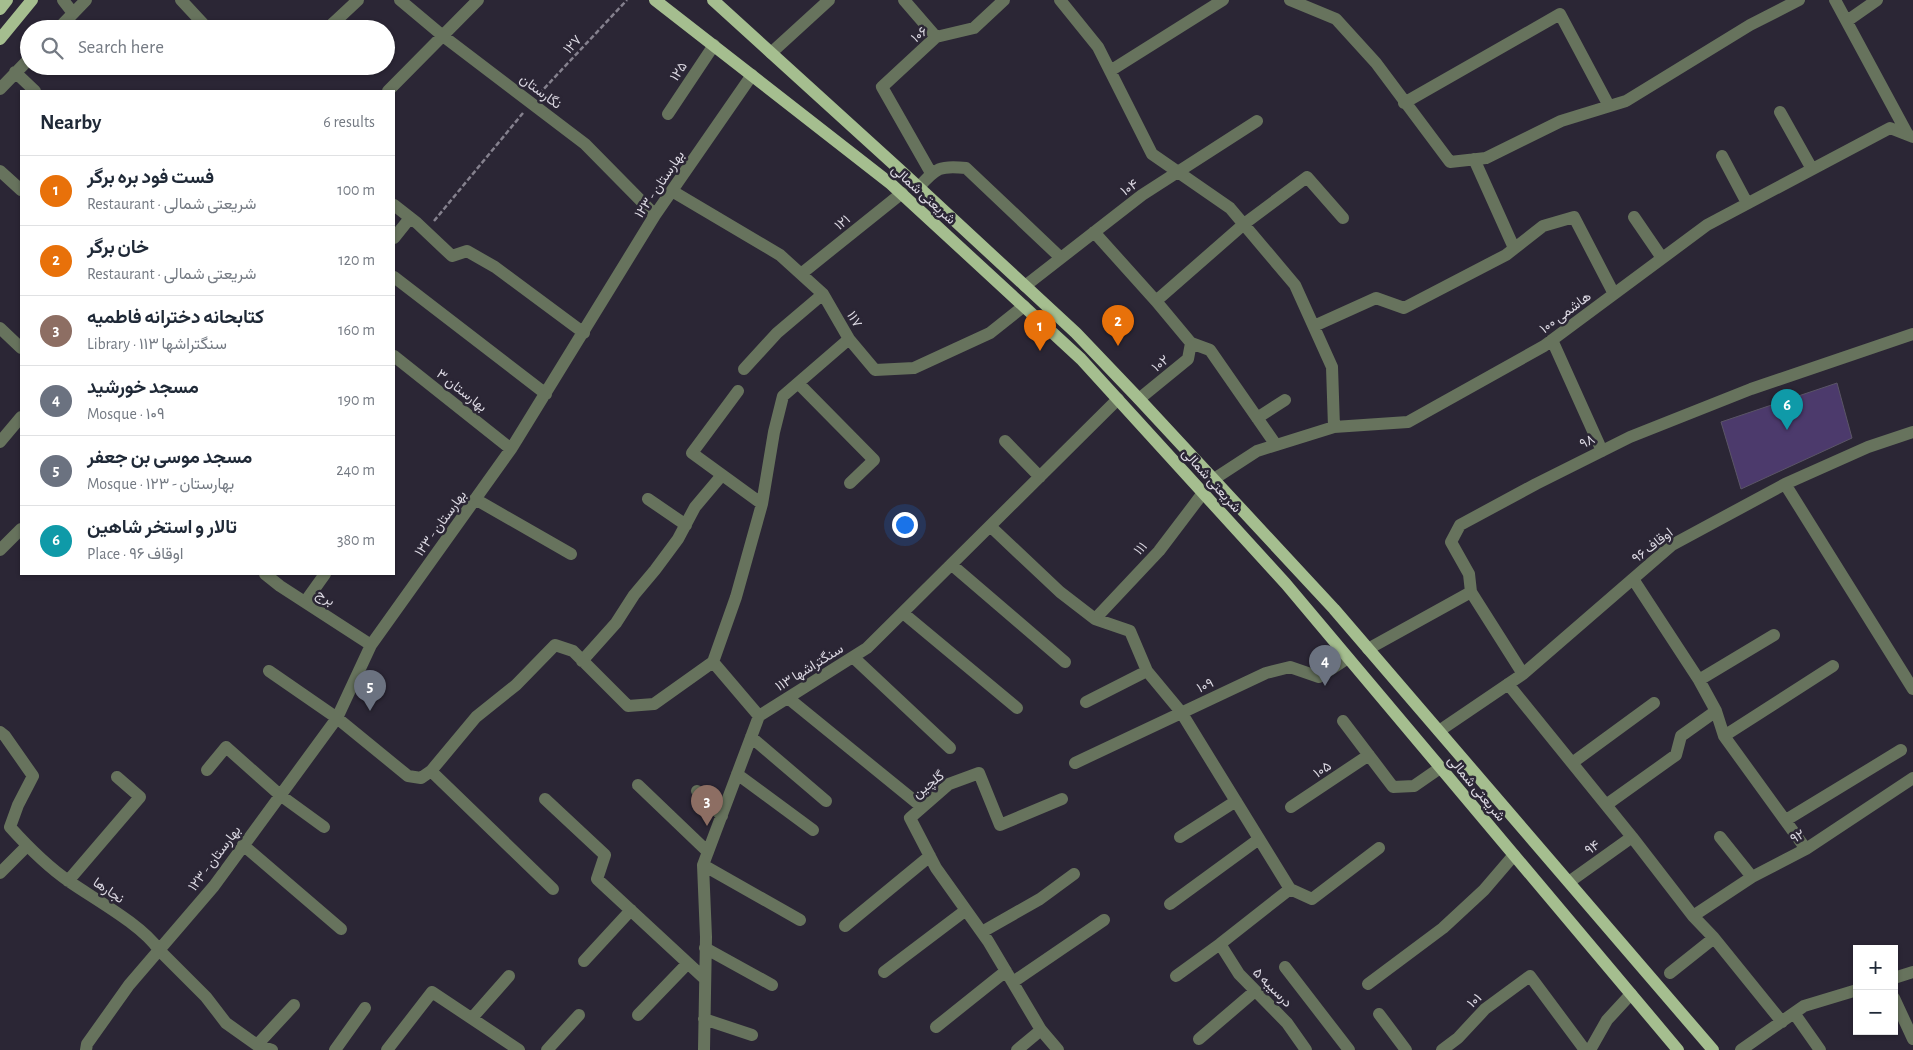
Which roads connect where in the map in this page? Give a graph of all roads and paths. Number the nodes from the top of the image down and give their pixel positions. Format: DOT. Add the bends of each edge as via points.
graph roads {
  1 [pos="7,0"];
  2 [pos="32,0"];
  3 [pos="63,0"];
  4 [pos="86,0"];
  5 [pos="181,0"];
  6 [pos="358,0"];
  7 [pos="400,0"];
  8 [pos="478,0"];
  9 [pos="627,0"];
  10 [pos="655,0"];
  11 [pos="713,0"];
  12 [pos="829,0"];
  13 [pos="904,0"];
  14 [pos="1004,0"];
  15 [pos="1060,0"];
  16 [pos="1223,0"];
  17 [pos="1290,0"];
  18 [pos="1799,0"];
  19 [pos="1835,0"];
  20 [pos="1877,0"];
  21 [pos="0,8"];
  22 [pos="73,13"];
  23 [pos="66,20"];
  24 [pos="200,20"];
  25 [pos="337,20"];
  26 [pos="1847,21"];
  27 [pos="443,36"];
  28 [pos="936,37"];
  29 [pos="0,39"];
  30 [pos="714,45"];
  31 [pos="771,53"];
  32 [pos="20,67"];
  33 [pos="1110,71"];
  34 [pos="15,72"];
  35 [pos="752,75"];
  36 [pos="0,88"];
  37 [pos="34,90"];
  38 [pos="389,90"];
  39 [pos="1404,102"];
  40 [pos="531,103"];
  41 [pos="1610,106"];
  42 [pos="1780,112"];
  43 [pos="668,114"];
  44 [pos="1257,121"];
  45 [pos="1910,136"];
  46 [pos="1722,156"];
  47 [pos="1474,159"];
  48 [pos="1812,169"];
  49 [pos="0,171"];
  50 [pos="931,173"];
  51 [pos="1179,173"];
  52 [pos="919,187"];
  53 [pos="20,189"];
  54 [pos="672,191"];
  55 [pos="902,194"];
  56 [pos="1747,203"];
  57 [pos="395,206"];
  58 [pos="655,215"];
  59 [pos="1634,217"];
  60 [pos="410,218"];
  61 [pos="1343,218"];
  62 [pos="1244,224"];
  63 [pos="425,231"];
  64 [pos="1094,232"];
  65 [pos="395,237"];
  66 [pos="1514,248"];
  67 [pos="1061,258"];
  68 [pos="1662,258"];
  69 [pos="801,274"];
  70 [pos="395,278"];
  71 [pos="1025,286"];
  72 [pos="823,294"];
  73 [pos="1614,294"];
  74 [pos="1156,301"];
  75 [pos="1024,306"];
  76 [pos="1314,326"];
  77 [pos="0,328"];
  78 [pos="584,333"];
  79 [pos="1913,334"];
  80 [pos="849,339"];
  81 [pos="1552,340"];
  82 [pos="1190,343"];
  83 [pos="20,347"];
  84 [pos="395,357"];
  85 [pos="744,369"];
  86 [pos="798,383"];
  87 [pos="738,391"];
  88 [pos="546,394"];
  89 [pos="1118,399"];
  90 [pos="1139,399"];
  91 [pos="1285,400"];
  92 [pos="20,418"];
  93 [pos="1257,418"];
  94 [pos="1334,427"];
  95 [pos="1913,432"];
  96 [pos="1005,441"];
  97 [pos="0,442"];
  98 [pos="1276,445"];
  99 [pos="512,449"];
  100 [pos="1602,451"];
  101 [pos="722,475"];
  102 [pos="1040,477"];
  103 [pos="1214,479"];
  104 [pos="850,483"];
  105 [pos="1785,484"];
  106 [pos="1203,493"];
  107 [pos="475,499"];
  108 [pos="648,499"];
  109 [pos="762,504"];
  110 [pos="686,525"];
  111 [pos="990,526"];
  112 [pos="20,530"];
  113 [pos="0,550"];
  114 [pos="570,554"];
  115 [pos="952,564"];
  116 [pos="1300,572"];
  117 [pos="266,575"];
  118 [pos="324,575"];
  119 [pos="1632,579"];
  120 [pos="1286,584"];
  121 [pos="1471,592"];
  122 [pos="305,602"];
  123 [pos="903,612"];
  124 [pos="1095,619"];
  125 [pos="1774,635"];
  126 [pos="371,645"];
  127 [pos="1368,649"];
  128 [pos="853,657"];
  129 [pos="1348,658"];
  130 [pos="582,660"];
  131 [pos="713,662"];
  132 [pos="1065,662"];
  133 [pos="1833,666"];
  134 [pos="269,671"];
  135 [pos="1148,671"];
  136 [pos="1523,674"];
  137 [pos="1699,680"];
  138 [pos="1508,684"];
  139 [pos="1913,690"];
  140 [pos="788,698"];
  141 [pos="1086,702"];
  142 [pos="1654,703"];
  143 [pos="1017,708"];
  144 [pos="1716,711"];
  145 [pos="1181,712"];
  146 [pos="759,716"];
  147 [pos="337,718"];
  148 [pos="1343,720"];
  149 [pos="1439,731"];
  150 [pos="0,732"];
  151 [pos="1724,736"];
  152 [pos="751,737"];
  153 [pos="950,748"];
  154 [pos="1901,750"];
  155 [pos="1369,755"];
  156 [pos="1075,763"];
  157 [pos="1572,763"];
  158 [pos="1440,768"];
  159 [pos="207,770"];
  160 [pos="431,772"];
  161 [pos="738,774"];
  162 [pos="116,777"];
  163 [pos="1913,778"];
  164 [pos="638,785"];
  165 [pos="697,791"];
  166 [pos="280,795"];
  167 [pos="545,799"];
  168 [pos="1062,799"];
  169 [pos="826,801"];
  170 [pos="1236,801"];
  171 [pos="1606,805"];
  172 [pos="922,807"];
  173 [pos="1291,808"];
  174 [pos="722,816"];
  175 [pos="1786,820"];
  176 [pos="324,828"];
  177 [pos="813,830"];
  178 [pos="1180,837"];
  179 [pos="1632,837"];
  180 [pos="1720,837"];
  181 [pos="1259,839"];
  182 [pos="243,845"];
  183 [pos="27,846"];
  184 [pos="1378,848"];
  185 [pos="1806,849"];
  186 [pos="708,852"];
  187 [pos="1514,855"];
  188 [pos="930,856"];
  189 [pos="703,865"];
  190 [pos="0,872"];
  191 [pos="1074,874"];
  192 [pos="1752,877"];
  193 [pos="68,881"];
  194 [pos="1568,882"];
  195 [pos="1290,888"];
  196 [pos="553,889"];
  197 [pos="1170,904"];
  198 [pos="631,910"];
  199 [pos="966,910"];
  200 [pos="1693,916"];
  201 [pos="800,920"];
  202 [pos="1104,920"];
  203 [pos="845,926"];
  204 [pos="341,929"];
  205 [pos="982,932"];
  206 [pos="1714,938"];
  207 [pos="1220,944"];
  208 [pos="705,948"];
  209 [pos="159,950"];
  210 [pos="584,961"];
  211 [pos="688,963"];
  212 [pos="1285,967"];
  213 [pos="884,972"];
  214 [pos="1913,972"];
  215 [pos="1670,973"];
  216 [pos="509,976"];
  217 [pos="1009,976"];
  218 [pos="1176,976"];
  219 [pos="1898,977"];
  220 [pos="705,979"];
  221 [pos="1368,984"];
  222 [pos="772,985"];
  223 [pos="1255,991"];
  224 [pos="1853,991"];
  225 [pos="1632,994"];
  226 [pos="294,1005"];
  227 [pos="1898,1007"];
  228 [pos="364,1008"];
  229 [pos="1794,1013"];
  230 [pos="1379,1014"];
  231 [pos="579,1015"];
  232 [pos="638,1015"];
  233 [pos="472,1018"];
  234 [pos="704,1019"];
  235 [pos="1782,1022"];
  236 [pos="936,1027"];
  237 [pos="1041,1030"];
  238 [pos="752,1035"];
  239 [pos="1199,1039"];
  240 [pos="1913,1039"];
  241 [pos="257,1045"];
  242 [pos="86,1050"];
  243 [pos="272,1050"];
  244 [pos="335,1050"];
  245 [pos="387,1050"];
  246 [pos="519,1050"];
  247 [pos="547,1050"];
  248 [pos="704,1050"];
  249 [pos="1017,1050"];
  250 [pos="1058,1050"];
  251 [pos="1306,1050"];
  252 [pos="1349,1050"];
  253 [pos="1406,1050"];
  254 [pos="1442,1050"];
  255 [pos="1585,1050"];
  256 [pos="1590,1050"];
  257 [pos="1678,1050"];
  258 [pos="1713,1050"];
  259 [pos="1741,1050"];
  260 [pos="1820,1050"];
  1 -- 21 [label="main road"];
  2 -- 29 [label="main road"];
  3 -- 22 [label="street"];
  4 -- 22 [label="street"];
  5 -- 24 [label="street"];
  6 -- 25 [label="street"];
  7 -- 27 [label="street, نگارستان"];
  8 -- 27 [label="street"];
  9 -- 40 [label="path, ۱۲۷"];
  10 -- 30 [label="main road, شریعتی شمالی"];
  11 -- 31 [label="main road, شریعتی شمالی"];
  12 -- 31 [label="street"];
  13 -- 28 [label="street"];
  14 -- 28 [label="street, ۱۰۶" via="974,28"];
  15 -- 33 [label="street" via="1098,47"];
  16 -- 33 [label="street"];
  17 -- 39 [label="street" via="1336,19"];
  18 -- 41 [label="street" via="1750,25 1626,100"];
  19 -- 26 [label="street"];
  20 -- 26 [label="street"];
  22 -- 23 [label="street"];
  26 -- 45 [label="street"];
  27 -- 38 [label="street"];
  27 -- 40 [label="street, نگارستان"];
  28 -- 50 [label="street, ۱۰۶" via="882,87"];
  30 -- 35 [label="main road, شریعتی شمالی"];
  30 -- 43 [label="street, ۱۲۵"];
  31 -- 52 [label="main road, شریعتی شمالی"];
  32 -- 34 [label="street"];
  33 -- 51 [label="street" via="1152,154"];
  34 -- 36 [label="street"];
  34 -- 37 [label="street"];
  35 -- 54 [label="street, بهارستان - ۱۲۳"];
  35 -- 55 [label="main road, شریعتی شمالی"];
  39 -- 41 [label="street" via="1560,14"];
  39 -- 47 [label="street" via="1450,162"];
  40 -- 58 [label="street, نگارستان" via="585,144"];
  40 -- 63 [label="path, ۱۲۷"];
  41 -- 47 [label="street" via="1561,121 1486,158"];
  42 -- 48 [label="street"];
  44 -- 51 [label="street, ۱۰۴"];
  45 -- 48 [label="street, هاشمی ۱۰۰" via="1890,128"];
  46 -- 56 [label="street"];
  47 -- 66 [label="street"];
  48 -- 56 [label="street, هاشمی ۱۰۰"];
  49 -- 53 [label="street"];
  50 -- 52 [label="street"];
  50 -- 67 [label="street" via="947,166 966,168"];
  51 -- 62 [label="street" via="1230,208"];
  51 -- 64 [label="street, ۱۰۴" via="1142,195"];
  52 -- 71 [label="main road, شریعتی شمالی"];
  54 -- 58 [label="street, بهارستان - ۱۲۳"];
  54 -- 69 [label="street, ۱۱۷" via="780,254"];
  55 -- 69 [label="street, ۱۲۱"];
  55 -- 75 [label="main road, شریعتی شمالی"];
  56 -- 68 [label="street, هاشمی ۱۰۰" via="1707,225"];
  57 -- 60 [label="street"];
  58 -- 78 [label="street, بهارستان - ۱۲۳"];
  59 -- 68 [label="street"];
  60 -- 63 [label="street"];
  60 -- 65 [label="street"];
  61 -- 62 [label="street" via="1307,177"];
  62 -- 74 [label="street"];
  62 -- 76 [label="street" via="1295,286"];
  63 -- 78 [label="street" via="452,256 467,251 495,267"];
  64 -- 67 [label="street, ۱۰۴"];
  64 -- 74 [label="street"];
  66 -- 73 [label="street" via="1543,226 1574,217"];
  66 -- 76 [label="street" via="1404,308 1376,298"];
  67 -- 71 [label="street, ۱۰۴"];
  68 -- 73 [label="street, هاشمی ۱۰۰"];
  69 -- 72 [label="street, ۱۱۷"];
  70 -- 88 [label="street"];
  71 -- 90 [label="main road, شریعتی شمالی" via="1076,333"];
  72 -- 80 [label="street, ۱۱۷"];
  72 -- 85 [label="street" via="777,333"];
  73 -- 81 [label="street, هاشمی ۱۰۰"];
  74 -- 82 [label="street"];
  75 -- 80 [label="street, ۱۱۷" via="990,333 914,368 875,370"];
  75 -- 89 [label="main road, شریعتی شمالی" via="1082,359"];
  76 -- 94 [label="street" via="1332,367"];
  77 -- 83 [label="street"];
  78 -- 88 [label="street, بهارستان - ۱۲۳"];
  79 -- 100 [label="street, ۹۸" via="1751,389"];
  80 -- 86 [label="street"];
  81 -- 94 [label="street, هاشمی ۱۰۰" via="1408,422"];
  81 -- 100 [label="street"];
  82 -- 90 [label="street, ۱۰۲" via="1188,359"];
  82 -- 93 [label="street" via="1210,350"];
  84 -- 99 [label="street, بهارستان ۳"];
  86 -- 104 [label="street" via="874,460"];
  86 -- 109 [label="street" via="783,396"];
  87 -- 101 [label="street" via="692,453"];
  88 -- 99 [label="street, بهارستان - ۱۲۳"];
  89 -- 102 [label="street, سنگتراشها ۱۱۳"];
  89 -- 106 [label="main road, شریعتی شمالی"];
  90 -- 103 [label="main road, شریعتی شمالی"];
  91 -- 93 [label="street"];
  92 -- 97 [label="street"];
  93 -- 98 [label="street"];
  94 -- 98 [label="street, هاشمی ۱۰۰"];
  95 -- 105 [label="street, اوقاف ۹۶" via="1868,447"];
  96 -- 102 [label="street"];
  98 -- 103 [label="street, هاشمی ۱۰۰" via="1257,451"];
  99 -- 107 [label="street, بهارستان - ۱۲۳"];
  100 -- 121 [label="street, ۹۸" via="1460,526 1451,542 1469,574"];
  101 -- 109 [label="street"];
  101 -- 110 [label="street" via="695,507"];
  102 -- 111 [label="street, سنگتراشها ۱۱۳"];
  103 -- 116 [label="main road, شریعتی شمالی"];
  105 -- 119 [label="street, اوقاف ۹۶" via="1672,545"];
  105 -- 139 [label="street"];
  106 -- 120 [label="main road, شریعتی شمالی"];
  106 -- 124 [label="street, ۱۱۱" via="1158,551"];
  107 -- 114 [label="street"];
  107 -- 126 [label="street, بهارستان - ۱۲۳"];
  108 -- 110 [label="street"];
  109 -- 131 [label="street"];
  110 -- 130 [label="street" via="616,623"];
  111 -- 115 [label="street, سنگتراشها ۱۱۳"];
  111 -- 124 [label="street" via="1060,592"];
  112 -- 113 [label="street"];
  115 -- 123 [label="street, سنگتراشها ۱۱۳"];
  115 -- 132 [label="street"];
  116 -- 120 [label="main road"];
  116 -- 127 [label="main road, شریعتی شمالی"];
  117 -- 122 [label="street, برج"];
  118 -- 122 [label="street"];
  119 -- 136 [label="street, اوقاف ۹۶"];
  119 -- 137 [label="street"];
  120 -- 129 [label="main road, شریعتی شمالی"];
  121 -- 127 [label="street"];
  121 -- 136 [label="street"];
  122 -- 126 [label="street, برج"];
  123 -- 128 [label="street, سنگتراشها ۱۱۳" via="867,648"];
  123 -- 143 [label="street"];
  124 -- 135 [label="street" via="1130,631"];
  125 -- 137 [label="street"];
  126 -- 147 [label="street, بهارستان - ۱۲۳"];
  127 -- 149 [label="main road, شریعتی شمالی"];
  128 -- 140 [label="street, سنگتراشها ۱۱۳"];
  128 -- 153 [label="street"];
  129 -- 145 [label="street, ۱۰۹" via="1319,677 1290,667 1266,673"];
  129 -- 158 [label="main road, شریعتی شمالی"];
  130 -- 131 [label="street" via="628,706 654,704"];
  130 -- 160 [label="street" via="573,651 555,645 516,685 476,717"];
  131 -- 146 [label="street"];
  133 -- 151 [label="street"];
  134 -- 147 [label="street"];
  135 -- 141 [label="street"];
  135 -- 145 [label="street"];
  136 -- 138 [label="street, اوقاف ۹۶"];
  137 -- 144 [label="street"];
  138 -- 149 [label="street, اوقاف ۹۶"];
  138 -- 157 [label="street"];
  140 -- 146 [label="street, سنگتراشها ۱۱۳"];
  140 -- 172 [label="street"];
  142 -- 157 [label="street"];
  144 -- 151 [label="street"];
  144 -- 171 [label="street" via="1681,736 1676,755"];
  145 -- 156 [label="street, ۱۰۹"];
  145 -- 170 [label="street"];
  146 -- 152 [label="street"];
  147 -- 160 [label="street" via="408,776 421,778"];
  147 -- 166 [label="street, بهارستان - ۱۲۳"];
  148 -- 155 [label="street"];
  149 -- 194 [label="main road, شریعتی شمالی"];
  150 -- 183 [label="street, نجارها" via="33,776 10,827"];
  151 -- 175 [label="street"];
  152 -- 161 [label="street"];
  152 -- 169 [label="street"];
  154 -- 175 [label="street"];
  155 -- 158 [label="street" via="1393,787 1414,786"];
  155 -- 173 [label="street, ۱۰۵"];
  157 -- 171 [label="street"];
  158 -- 187 [label="main road, شریعتی شمالی"];
  159 -- 166 [label="street" via="226,746"];
  160 -- 196 [label="street"];
  161 -- 174 [label="street"];
  161 -- 177 [label="street"];
  162 -- 193 [label="street" via="140,797"];
  163 -- 185 [label="street, ۹۲"];
  164 -- 186 [label="street"];
  165 -- 174 [label="street"];
  166 -- 176 [label="street"];
  166 -- 182 [label="street, بهارستان - ۱۲۳"];
  167 -- 198 [label="street" via="605,855 598,879"];
  168 -- 172 [label="street, گلچین" via="1000,825 979,773 949,784"];
  170 -- 178 [label="street"];
  170 -- 181 [label="street"];
  171 -- 179 [label="street"];
  172 -- 188 [label="street, گلچین" via="910,818"];
  174 -- 186 [label="street"];
  175 -- 185 [label="street"];
  179 -- 194 [label="street, ۹۴"];
  179 -- 200 [label="street"];
  180 -- 192 [label="street"];
  181 -- 195 [label="street"];
  181 -- 197 [label="street"];
  182 -- 204 [label="street"];
  182 -- 209 [label="street, بهارستان - ۱۲۳" via="214,886"];
  183 -- 190 [label="street"];
  183 -- 193 [label="street, نجارها"];
  184 -- 195 [label="street" via="1312,899"];
  185 -- 192 [label="street, ۹۲"];
  186 -- 189 [label="street"];
  187 -- 221 [label="street" via="1484,890 1443,928"];
  187 -- 225 [label="main road, شریعتی شمالی"];
  188 -- 199 [label="street, گلچین"];
  188 -- 203 [label="street"];
  189 -- 201 [label="street"];
  189 -- 208 [label="street"];
  191 -- 205 [label="street" via="1040,899"];
  192 -- 200 [label="street, ۹۲"];
  193 -- 209 [label="street, نجارها" via="114,910 154,942"];
  194 -- 258 [label="main road, شریعتی شمالی"];
  195 -- 207 [label="street"];
  198 -- 210 [label="street"];
  198 -- 211 [label="street"];
  199 -- 205 [label="street, گلچین"];
  199 -- 213 [label="street"];
  200 -- 206 [label="street"];
  202 -- 217 [label="street"];
  205 -- 217 [label="street, گلچین"];
  206 -- 215 [label="street"];
  206 -- 235 [label="street"];
  207 -- 218 [label="street"];
  207 -- 223 [label="street, درسیبه ۵" via="1239,974"];
  208 -- 220 [label="street"];
  208 -- 222 [label="street"];
  209 -- 241 [label="street, نجارها" via="206,997 226,1023"];
  209 -- 242 [label="street, بهارستان - ۱۲۳" via="129,985"];
  211 -- 220 [label="street"];
  211 -- 232 [label="street"];
  212 -- 252 [label="street"];
  214 -- 219 [label="street"];
  216 -- 233 [label="street"];
  217 -- 236 [label="street"];
  217 -- 237 [label="street, گلچین"];
  220 -- 234 [label="street"];
  223 -- 239 [label="street"];
  223 -- 251 [label="street, درسیبه ۵" via="1288,1023"];
  224 -- 229 [label="street" via="1804,1006"];
  225 -- 256 [label="street" via="1607,1020"];
  225 -- 257 [label="main road, شریعتی شمالی"];
  226 -- 241 [label="street"];
  227 -- 240 [label="street"];
  228 -- 244 [label="street"];
  229 -- 235 [label="street"];
  229 -- 260 [label="street"];
  230 -- 253 [label="street"];
  231 -- 247 [label="street"];
  233 -- 245 [label="street" via="432,992"];
  233 -- 246 [label="street"];
  234 -- 238 [label="street"];
  234 -- 248 [label="street"];
  235 -- 259 [label="street"];
  237 -- 249 [label="street"];
  237 -- 250 [label="street, گلچین"];
  241 -- 243 [label="street, نجارها"];
  254 -- 255 [label="street, ۱۰۱" via="1458,1038 1485,1008 1530,976"];
}
